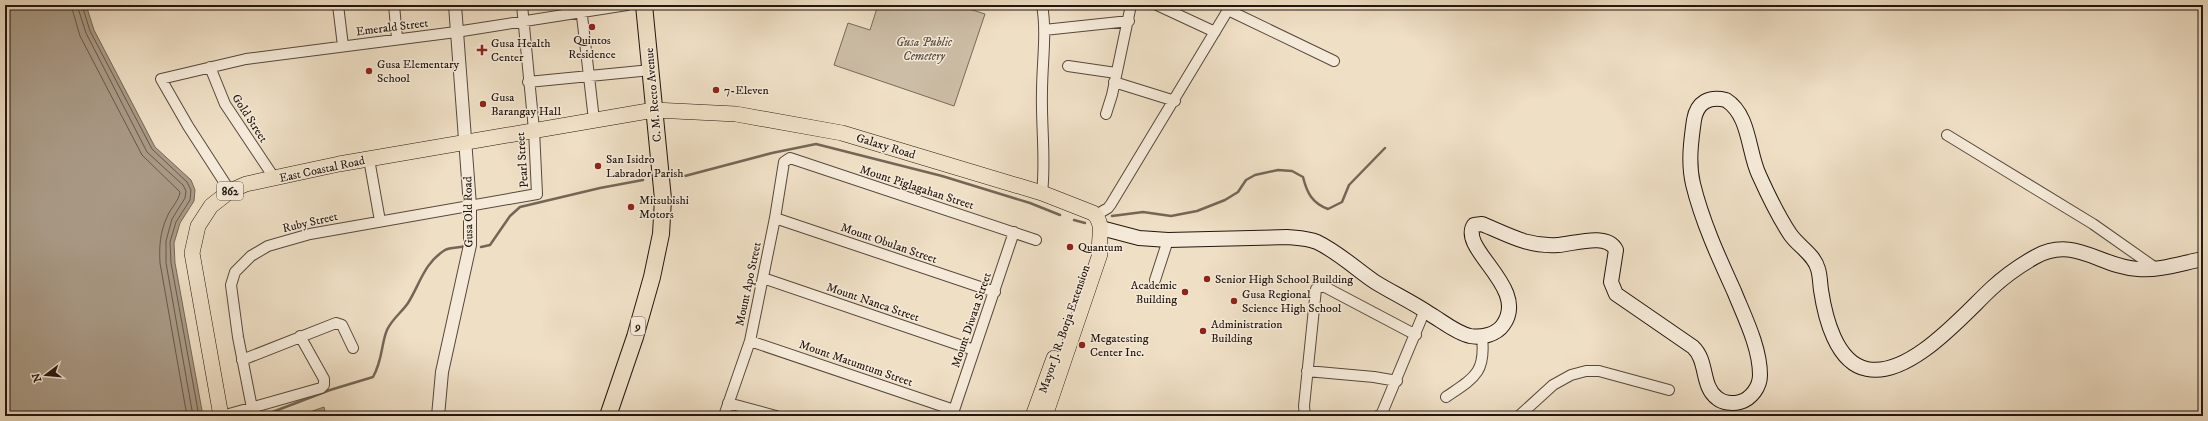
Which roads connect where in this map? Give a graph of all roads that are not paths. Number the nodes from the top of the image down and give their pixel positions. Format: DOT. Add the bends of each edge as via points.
graph roads {
  1 [pos="338,5"];
  2 [pos="394,5"];
  3 [pos="455,5"];
  4 [pos="522,5"];
  5 [pos="627,5"];
  6 [pos="644,5"];
  7 [pos="1042,5"];
  8 [pos="1131,5"];
  9 [pos="1157,5"];
  10 [pos="581,8"];
  11 [pos="1230,8"];
  12 [pos="523,21"];
  13 [pos="1129,21"];
  14 [pos="1044,30"];
  15 [pos="456,32"];
  16 [pos="1214,32"];
  17 [pos="397,38"];
  18 [pos="343,46"];
  19 [pos="1334,61"];
  20 [pos="1068,66"];
  21 [pos="210,67"];
  22 [pos="651,70"];
  23 [pos="589,75"];
  24 [pos="1115,78"];
  25 [pos="528,82"];
  26 [pos="1175,101"];
  27 [pos="654,110"];
  28 [pos="1106,114"];
  29 [pos="594,120"];
  30 [pos="534,130"];
  31 [pos="1947,135"];
  32 [pos="465,141"];
  33 [pos="790,158"];
  34 [pos="369,159"];
  35 [pos="275,179"];
  36 [pos="230,191"];
  37 [pos="537,194"];
  38 [pos="1042,194"];
  39 [pos="470,206"];
  40 [pos="775,218"];
  41 [pos="380,221"];
  42 [pos="1098,222"];
  43 [pos="1014,232"];
  44 [pos="1036,240"];
  45 [pos="1168,240"];
  46 [pos="2203,259"];
  47 [pos="2157,269"];
  48 [pos="763,278"];
  49 [pos="1156,280"];
  50 [pos="995,292"];
  51 [pos="1425,310"];
  52 [pos="1416,335"];
  53 [pos="300,336"];
  54 [pos="1482,337"];
  55 [pos="750,341"];
  56 [pos="353,348"];
  57 [pos="974,350"];
  58 [pos="242,360"];
  59 [pos="1308,371"];
  60 [pos="1397,381"];
  61 [pos="1669,390"];
  62 [pos="1446,397"];
  63 [pos="728,403"];
  64 [pos="252,408"];
  65 [pos="1040,412"];
  66 [pos="953,413"];
  67 [pos="221,416"];
  68 [pos="438,416"];
  69 [pos="608,416"];
  70 [pos="724,416"];
  71 [pos="776,416"];
  72 [pos="1305,416"];
  73 [pos="1378,416"];
  74 [pos="1519,416"];
  1 -- 18 [label="street"];
  2 -- 17 [label="street"];
  3 -- 15 [label="street, Gusa Old Road"];
  4 -- 12 [label="street, Pearl Street"];
  5 -- 10 [label="street, Emerald Street"];
  6 -- 22 [label="highway, C. M. Recto Avenue / 9"];
  7 -- 14 [label="street"];
  8 -- 13 [label="street"];
  9 -- 16 [label="street"];
  10 -- 12 [label="street, Emerald Street"];
  10 -- 23 [label="street"];
  11 -- 16 [label="street"];
  11 -- 19 [label="street"];
  12 -- 15 [label="street, Emerald Street"];
  12 -- 25 [label="street, Pearl Street"];
  13 -- 14 [label="street"];
  13 -- 24 [label="street"];
  14 -- 38 [label="street"];
  15 -- 17 [label="street, Emerald Street"];
  15 -- 32 [label="street, Gusa Old Road"];
  16 -- 26 [label="street"];
  17 -- 18 [label="street, Emerald Street"];
  18 -- 21 [label="street, Emerald Street" via="246,59"];
  20 -- 24 [label="street"];
  21 -- 35 [label="street, Gold Street" via="225,104"];
  21 -- 36 [label="street, Emerald Street" via="161,79"];
  22 -- 23 [label="street"];
  22 -- 27 [label="highway, C. M. Recto Avenue / 9"];
  23 -- 25 [label="street"];
  23 -- 29 [label="street"];
  24 -- 26 [label="street"];
  24 -- 28 [label="street"];
  25 -- 30 [label="street, Pearl Street"];
  26 -- 42 [label="street"];
  27 -- 29 [label="main road, East Coastal Road / 862"];
  27 -- 38 [label="main road, Galaxy Road" via="736,114 842,133"];
  27 -- 69 [label="highway, C. M. Recto Avenue / 9" via="663,199 661,234 635,337"];
  29 -- 30 [label="main road, East Coastal Road / 862"];
  30 -- 32 [label="main road, East Coastal Road / 862"];
  30 -- 37 [label="street, Pearl Street"];
  31 -- 47 [label="street" via="2093,224"];
  32 -- 34 [label="main road, East Coastal Road / 862"];
  32 -- 39 [label="street, Gusa Old Road"];
  33 -- 40 [label="street, Mount Apo Street" via="784,162"];
  33 -- 43 [label="street, Mount Piglagahan Street"];
  34 -- 35 [label="main road, East Coastal Road / 862"];
  34 -- 41 [label="street"];
  35 -- 36 [label="main road, East Coastal Road / 862" via="246,184"];
  36 -- 67 [label="main road, East Coastal Road / 862" via="204,216 196,232 192,253"];
  37 -- 39 [label="street, Ruby Street"];
  38 -- 42 [label="main road, Galaxy Road" via="1085,209"];
  39 -- 41 [label="street, Ruby Street"];
  39 -- 68 [label="street, Gusa Old Road" via="469,252 442,372"];
  40 -- 48 [label="street, Mount Apo Street"];
  40 -- 50 [label="street, Mount Obulan Street"];
  41 -- 58 [label="street, Ruby Street" via="310,234 274,244 261,250 240,266 231,285"];
  42 -- 45 [label="main road" via="1139,238"];
  42 -- 65 [label="main road, Mayor J. R. Borja Extension" via="1098,244 1091,251"];
  43 -- 44 [label="street, Mount Piglagahan Street"];
  43 -- 50 [label="street, Mount Diwata Street"];
  45 -- 49 [label="street"];
  45 -- 51 [label="main road" via="1302,238 1329,249 1376,283"];
  46 -- 47 [label="main road"];
  47 -- 54 [label="main road" via="2127,268 2070,249 2048,251 2006,276 1919,354 1889,368 1878,370 1860,367 1847,358 1837,343 1826,312 1818,269 1814,260 1790,234 1759,175 1738,112 1726,100 1710,99 1699,106 1695,114 1690,165 1705,222 1745,317 1754,346 1760,374 1752,394 1736,403 1726,403 1716,398 1707,384 1700,354 1613,290 1610,282 1616,250 1612,244 1602,240 1535,245 1482,224 1474,225 1471,231 1473,240 1503,287 1510,306 1503,325 1495,332"];
  48 -- 55 [label="street, Mount Apo Street"];
  48 -- 57 [label="street, Mount Nanca Street"];
  50 -- 57 [label="street, Mount Diwata Street"];
  51 -- 52 [label="street"];
  51 -- 54 [label="main road" via="1464,334"];
  52 -- 59 [label="street" via="1325,287 1319,287 1316,289"];
  52 -- 60 [label="street"];
  53 -- 56 [label="street" via="339,322"];
  53 -- 58 [label="street"];
  53 -- 64 [label="street" via="322,373 324,385"];
  54 -- 62 [label="street" via="1484,354 1479,368 1473,378"];
  55 -- 63 [label="street, Mount Apo Street"];
  55 -- 66 [label="street, Mount Matumtum Street"];
  57 -- 66 [label="street, Mount Diwata Street"];
  58 -- 64 [label="street, Ruby Street"];
  59 -- 60 [label="street"];
  59 -- 72 [label="street"];
  60 -- 73 [label="street"];
  61 -- 74 [label="street" via="1599,371 1586,372 1571,375 1553,385"];
  63 -- 70 [label="street, Mount Apo Street"];
  63 -- 71 [label="street"];
  64 -- 67 [label="street"];
}
